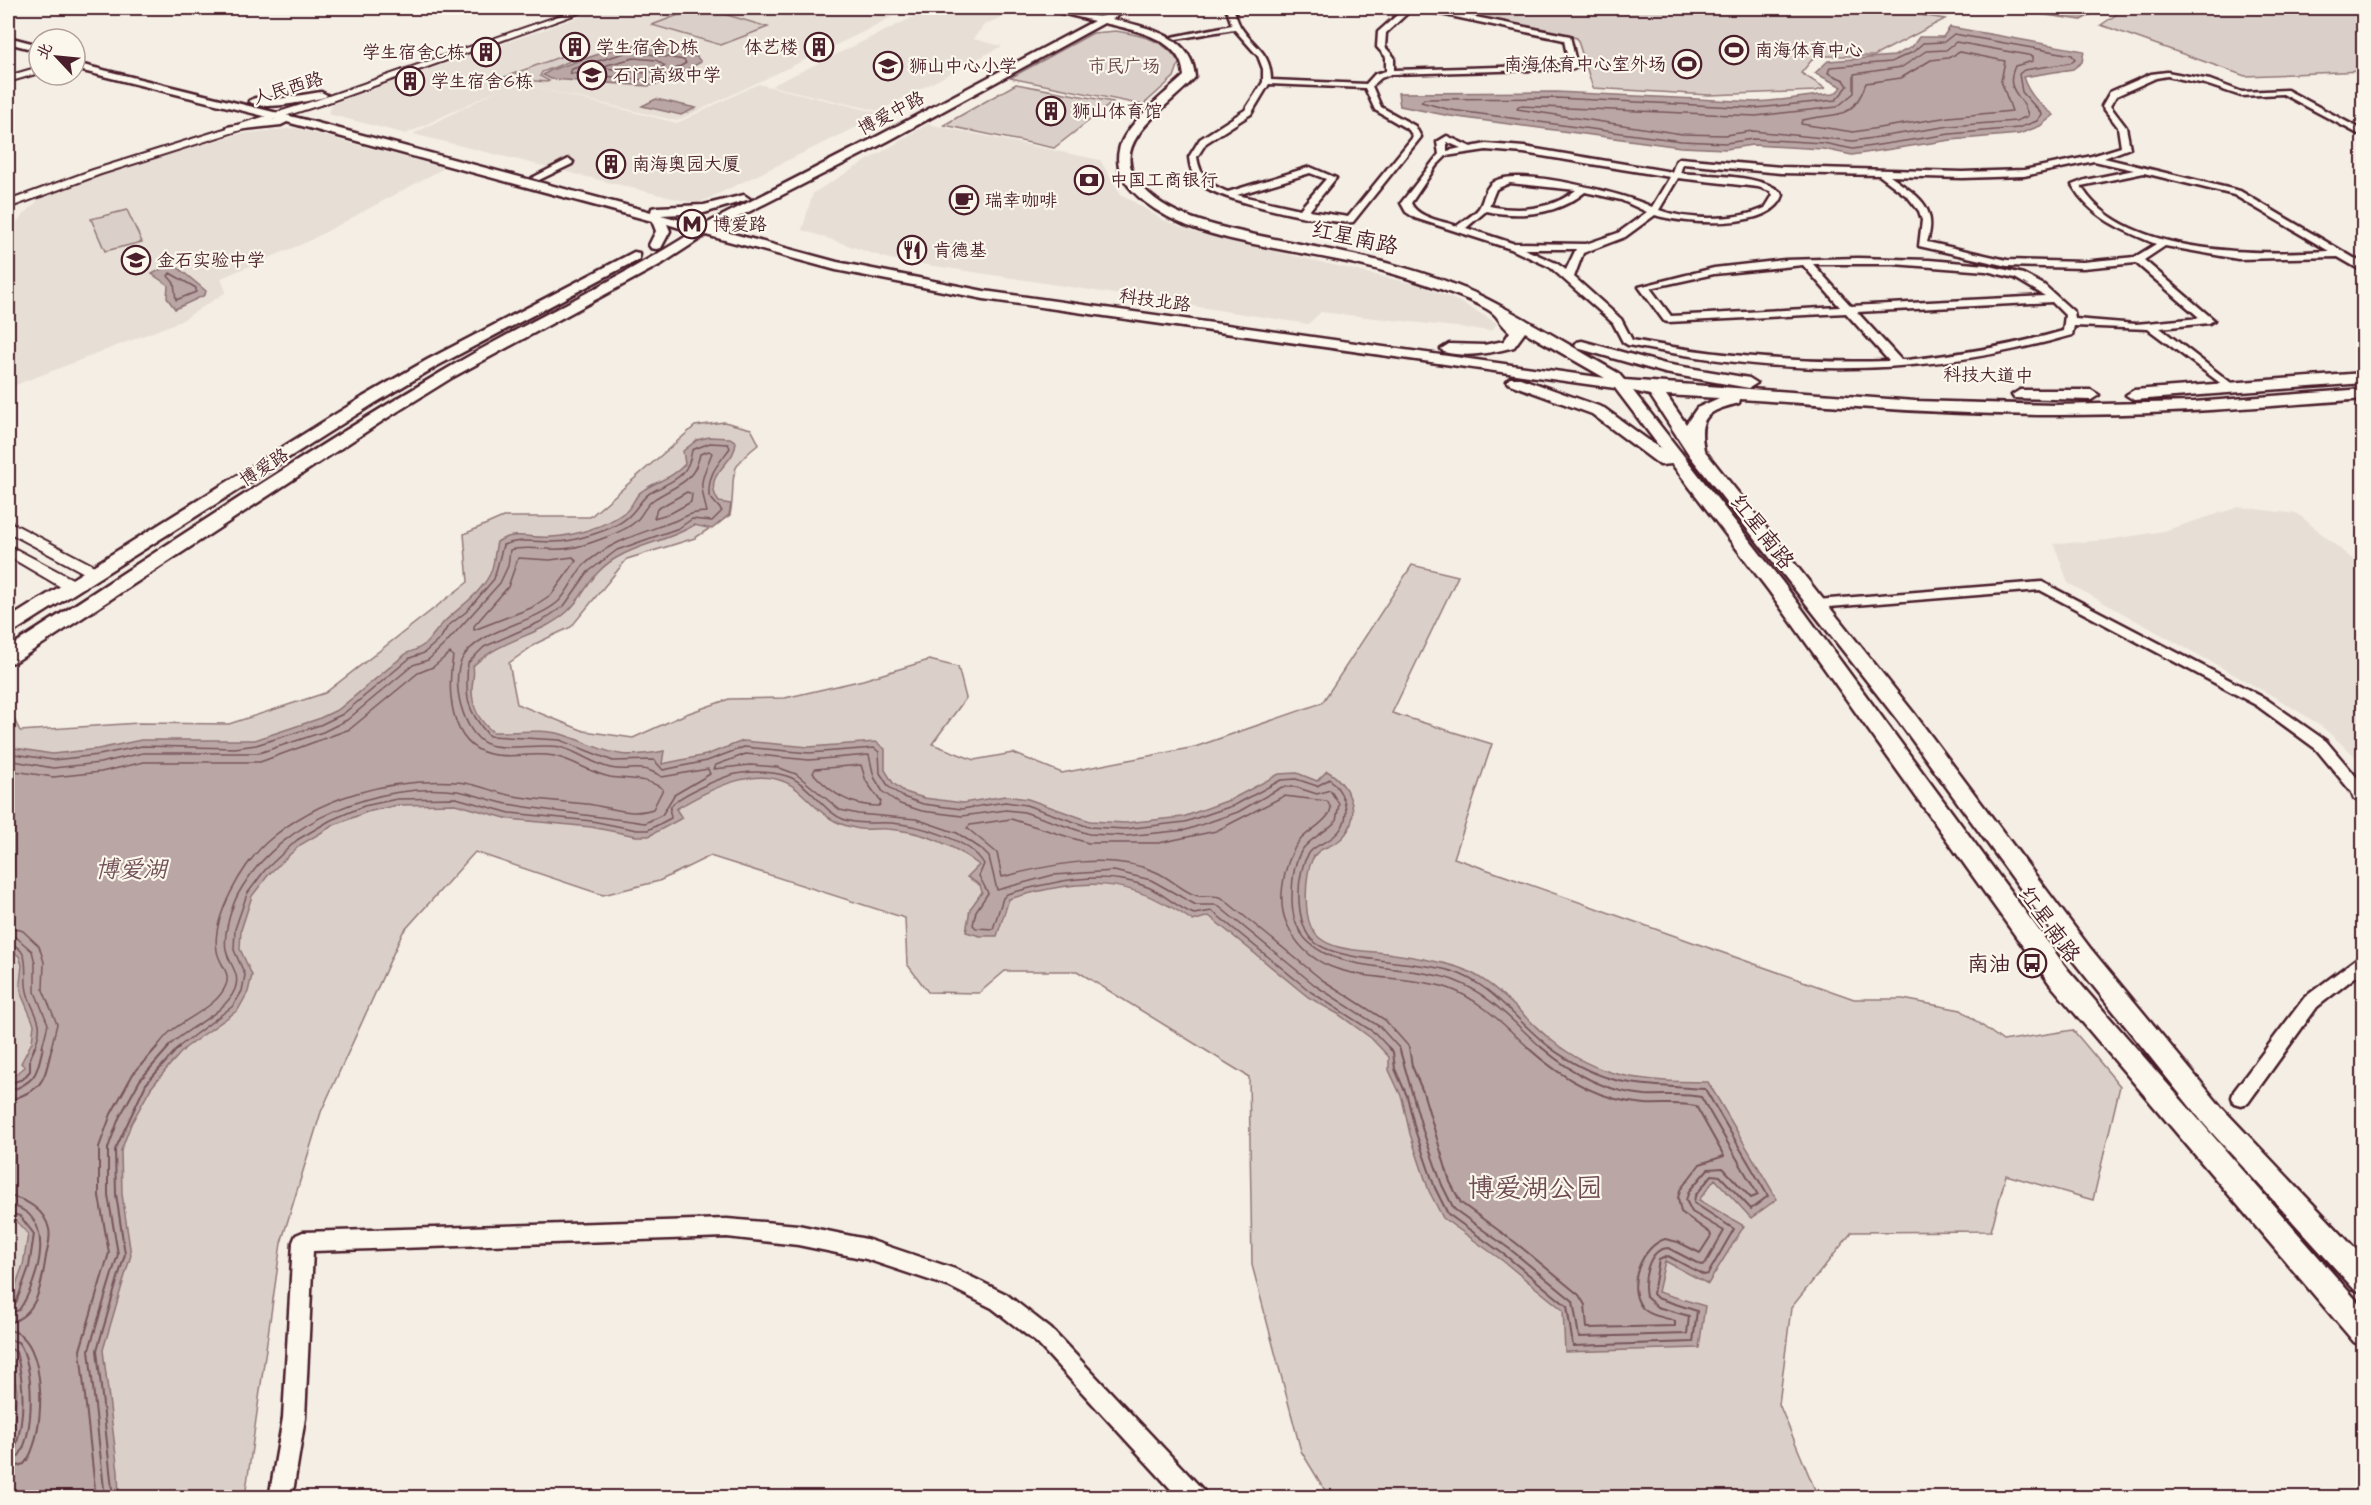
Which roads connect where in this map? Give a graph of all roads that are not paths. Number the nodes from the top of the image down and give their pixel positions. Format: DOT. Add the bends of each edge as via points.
graph roads {
  1 [pos="578,8"];
  2 [pos="589,8"];
  3 [pos="1045,8"];
  4 [pos="1125,8"];
  5 [pos="1132,8"];
  6 [pos="1230,8"];
  7 [pos="1409,8"];
  8 [pos="1422,8"];
  9 [pos="1067,15"];
  10 [pos="1100,15"];
  11 [pos="1236,26"];
  12 [pos="1134,29"];
  13 [pos="1155,29"];
  14 [pos="1176,37"];
  15 [pos="1068,38"];
  16 [pos="8,40"];
  17 [pos="27,45"];
  18 [pos="8,51"];
  19 [pos="27,55"];
  20 [pos="87,63"];
  21 [pos="87,64"];
  22 [pos="27,71"];
  23 [pos="1390,72"];
  24 [pos="8,76"];
  25 [pos="1267,82"];
  26 [pos="1368,86"];
  27 [pos="2266,93"];
  28 [pos="321,95"];
  29 [pos="336,96"];
  30 [pos="255,101"];
  31 [pos="224,103"];
  32 [pos="279,111"];
  33 [pos="318,117"];
  34 [pos="302,122"];
  35 [pos="225,128"];
  36 [pos="2364,135"];
  37 [pos="2364,146"];
  38 [pos="2094,158"];
  39 [pos="569,162"];
  40 [pos="2143,170"];
  41 [pos="1882,174"];
  42 [pos="1675,176"];
  43 [pos="536,178"];
  44 [pos="1581,190"];
  45 [pos="1229,195"];
  46 [pos="8,198"];
  47 [pos="745,199"];
  48 [pos="759,202"];
  49 [pos="8,205"];
  50 [pos="1484,208"];
  51 [pos="1653,212"];
  52 [pos="1302,213"];
  53 [pos="657,215"];
  54 [pos="701,227"];
  55 [pos="1458,230"];
  56 [pos="752,240"];
  57 [pos="2163,243"];
  58 [pos="1511,246"];
  59 [pos="1584,246"];
  60 [pos="657,252"];
  61 [pos="2338,254"];
  62 [pos="2138,260"];
  63 [pos="1806,262"];
  64 [pos="2007,263"];
  65 [pos="2364,269"];
  66 [pos="2020,276"];
  67 [pos="1569,278"];
  68 [pos="2055,299"];
  69 [pos="1492,309"];
  70 [pos="1849,309"];
  71 [pos="2069,322"];
  72 [pos="2151,326"];
  73 [pos="1582,345"];
  74 [pos="1399,350"];
  75 [pos="1897,363"];
  76 [pos="2364,378"];
  77 [pos="1622,380"];
  78 [pos="2231,388"];
  79 [pos="1652,390"];
  80 [pos="1760,391"];
  81 [pos="2364,394"];
  82 [pos="1696,452"];
  83 [pos="8,526"];
  84 [pos="8,550"];
  85 [pos="94,572"];
  86 [pos="72,586"];
  87 [pos="1776,587"];
  88 [pos="1817,604"];
  89 [pos="8,627"];
  90 [pos="8,657"];
  91 [pos="2363,795"];
  92 [pos="2364,960"];
  93 [pos="2241,1097"];
  94 [pos="2364,1279"];
  95 [pos="2364,1332"];
  96 [pos="280,1497"];
  97 [pos="1195,1497"];
  1 -- 28 [label="street, 人民西路"];
  2 -- 29 [label="street"];
  3 -- 9 [label="main road"];
  3 -- 10 [label="main road"];
  4 -- 10 [label="main road, 博爱中路"];
  5 -- 13 [label="main road" via="1137,19"];
  6 -- 11 [label="street"];
  7 -- 23 [label="street" via="1382,32 1381,47 1390,57"];
  8 -- 23 [label="street" via="1567,38 1574,67"];
  9 -- 10 [label="main road, 红星南路"];
  10 -- 12 [label="main road, 红星南路"];
  10 -- 13 [label="main road, 红星南路"];
  10 -- 15 [label="main road, 博爱中路"];
  10 -- 47 [label="main road, 博爱中路"];
  11 -- 14 [label="street"];
  11 -- 25 [label="street" via="1262,55"];
  12 -- 15 [label="main road" via="1102,29"];
  12 -- 69 [label="main road, 红星南路" via="1180,49 1190,67 1190,77 1129,136 1124,152 1126,173 1144,195 1166,211 1203,227 1393,269 1442,285"];
  13 -- 14 [label="main road, 红星南路"];
  14 -- 73 [label="main road, 红星南路" via="1187,44 1204,66 1200,81 1144,137 1137,152 1140,172 1161,193 1218,222 1401,259 1452,277"];
  15 -- 48 [label="main road, 博爱中路"];
  16 -- 17 [label="main road"];
  18 -- 19 [label="main road"];
  20 -- 30 [label="main road"];
  21 -- 31 [label="main road"];
  22 -- 24 [label="street"];
  23 -- 26 [label="street" via="1378,76"];
  25 -- 26 [label="street"];
  25 -- 45 [label="street" via="1248,112 1203,141 1193,157 1195,170 1204,184"];
  26 -- 52 [label="street" via="1378,108 1412,128 1417,136 1350,220"];
  27 -- 36 [label="street" via="2284,92"];
  27 -- 37 [label="street"];
  27 -- 38 [label="street" via="2241,94 2184,76 2154,76 2113,94 2106,106 2122,127 2126,148"];
  28 -- 30 [label="main road" via="278,102"];
  28 -- 32 [label="street, 人民西路"];
  29 -- 32 [label="street"];
  29 -- 33 [label="main road" via="316,108 314,114"];
  30 -- 32 [label="main road"];
  31 -- 32 [label="main road"];
  31 -- 35 [label="main road" via="238,114"];
  32 -- 33 [label="main road"];
  32 -- 34 [label="main road"];
  32 -- 35 [label="street"];
  33 -- 43 [label="main road"];
  34 -- 35 [label="main road"];
  34 -- 53 [label="main road"];
  35 -- 46 [label="street"];
  35 -- 49 [label="street"];
  38 -- 40 [label="street"];
  38 -- 41 [label="street" via="2024,173"];
  39 -- 43 [label="street"];
  40 -- 57 [label="street" via="2128,177 2076,185 2082,198 2102,216"];
  40 -- 61 [label="street" via="2236,193"];
  41 -- 42 [label="street" via="1680,161"];
  41 -- 64 [label="street" via="1928,214 1929,229 1922,244"];
  42 -- 51 [label="street"];
  42 -- 51 [label="street" via="1759,184 1773,189 1777,201 1767,211 1733,218"];
  42 -- 55 [label="street" via="1524,150 1467,148 1443,154 1406,203 1418,216"];
  43 -- 53 [label="main road"];
  44 -- 50 [label="street" via="1575,197 1538,210"];
  44 -- 50 [label="street" via="1538,182 1500,182 1489,190"];
  44 -- 51 [label="street" via="1634,202"];
  45 -- 52 [label="street"];
  45 -- 52 [label="street" via="1310,170 1332,178"];
  47 -- 53 [label="main road"];
  47 -- 54 [label="main road, 博爱中路"];
  48 -- 54 [label="main road, 博爱中路"];
  48 -- 56 [label="main road" via="746,220"];
  50 -- 55 [label="street"];
  51 -- 59 [label="street" via="1617,237"];
  53 -- 54 [label="main road, 科技北路"];
  53 -- 60 [label="main road" via="663,231"];
  54 -- 56 [label="main road, 科技北路"];
  54 -- 60 [label="main road, 博爱路"];
  55 -- 58 [label="street"];
  56 -- 60 [label="main road"];
  56 -- 74 [label="main road, 科技北路" via="836,266 927,286"];
  57 -- 61 [label="street" via="2238,256"];
  57 -- 62 [label="street"];
  58 -- 59 [label="street"];
  58 -- 67 [label="street" via="1553,265"];
  59 -- 67 [label="street" via="1572,262"];
  60 -- 85 [label="main road, 博爱路" via="432,363"];
  60 -- 90 [label="main road, 博爱路" via="381,415"];
  61 -- 65 [label="street"];
  62 -- 64 [label="street" via="2083,265"];
  62 -- 72 [label="street" via="2209,320"];
  63 -- 66 [label="street" via="1919,262 1987,268"];
  63 -- 70 [label="street"];
  63 -- 70 [label="street" via="1683,276 1644,287 1668,319"];
  64 -- 66 [label="street"];
  66 -- 68 [label="street"];
  67 -- 75 [label="street" via="1617,321 1628,342 1755,362"];
  68 -- 70 [label="street"];
  68 -- 71 [label="street" via="2070,314"];
  69 -- 74 [label="main road" via="1518,331 1509,344 1484,350"];
  69 -- 77 [label="main road, 红星南路"];
  70 -- 75 [label="street"];
  71 -- 72 [label="street"];
  71 -- 75 [label="street" via="2068,333 2026,347"];
  72 -- 78 [label="street"];
  73 -- 77 [label="main road, 红星南路"];
  73 -- 80 [label="main road" via="1641,364"];
  74 -- 77 [label="main road, 科技北路"];
  74 -- 87 [label="main road" via="1539,388 1598,411 1660,454"];
  76 -- 78 [label="main road, 科技大道中"];
  77 -- 79 [label="main road, 红星南路"];
  77 -- 80 [label="main road, 科技大道中"];
  77 -- 87 [label="main road, 红星南路"];
  78 -- 80 [label="main road, 科技大道中" via="2129,395"];
  79 -- 80 [label="main road, 科技大道中"];
  79 -- 82 [label="main road, 红星南路"];
  80 -- 81 [label="main road, 科技大道中" via="1915,406 2054,410 2194,407"];
  80 -- 82 [label="main road" via="1722,401 1701,412 1693,429"];
  82 -- 88 [label="main road, 红星南路"];
  83 -- 85 [label="street"];
  84 -- 86 [label="street"];
  85 -- 86 [label="main road, 博爱路"];
  86 -- 89 [label="main road, 博爱路"];
  87 -- 95 [label="main road, 红星南路" via="2059,977"];
  88 -- 91 [label="street" via="2042,586 2261,702 2321,745"];
  88 -- 94 [label="main road, 红星南路" via="2089,964 2213,1116"];
  92 -- 93 [label="street" via="2311,1002"];
  96 -- 97 [label="street" via="294,1418 303,1242 727,1228 798,1235 866,1249 955,1279 999,1300 1044,1336"];
}
